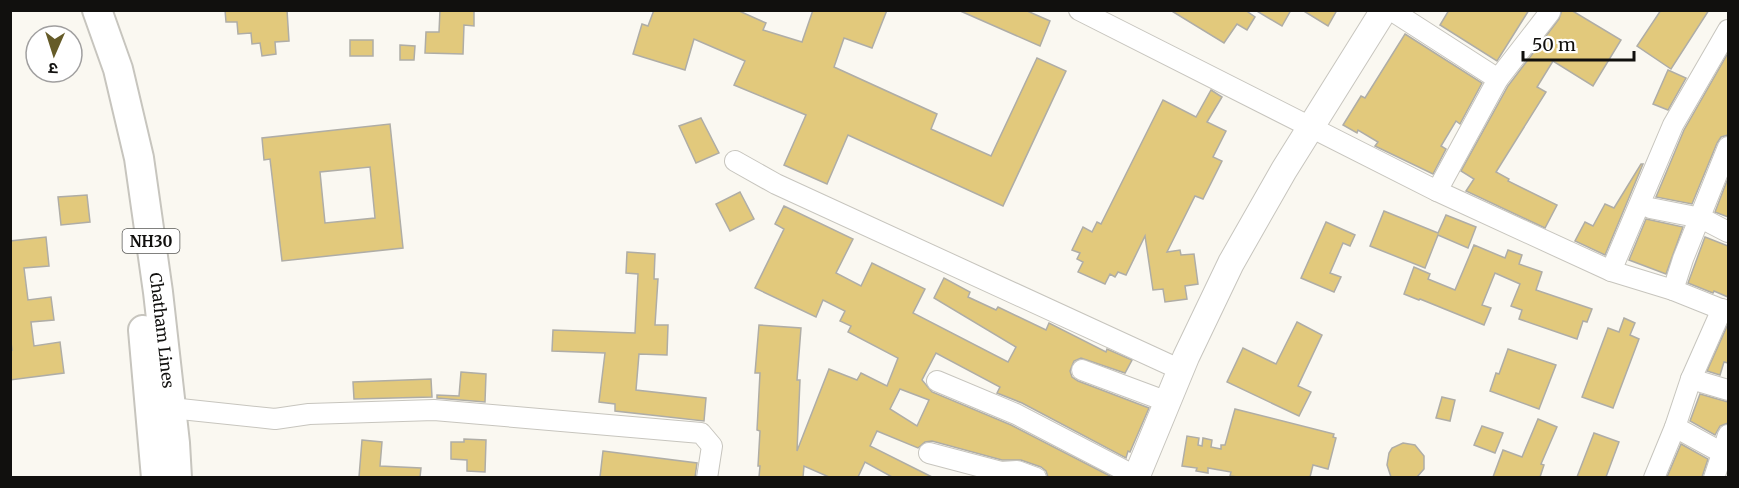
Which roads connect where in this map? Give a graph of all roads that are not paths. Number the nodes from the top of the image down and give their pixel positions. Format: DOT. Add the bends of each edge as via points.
graph roads {
  1 [pos="81,10"];
  2 [pos="97,10"];
  3 [pos="1079,10"];
  4 [pos="1549,10"];
  5 [pos="1393,12"];
  6 [pos="1728,30"];
  7 [pos="1498,79"];
  8 [pos="1316,129"];
  9 [pos="1728,147"];
  10 [pos="735,161"];
  11 [pos="1437,190"];
  12 [pos="1650,208"];
  13 [pos="1701,218"];
  14 [pos="1728,232"];
  15 [pos="1611,271"];
  16 [pos="1673,290"];
  17 [pos="1725,311"];
  18 [pos="1082,370"];
  19 [pos="1181,370"];
  20 [pos="1691,379"];
  21 [pos="937,381"];
  22 [pos="1728,390"];
  23 [pos="1168,402"];
  24 [pos="171,408"];
  25 [pos="1675,427"];
  26 [pos="1728,435"];
  27 [pos="929,453"];
  28 [pos="1725,455"];
  29 [pos="156,477"];
  30 [pos="177,477"];
  31 [pos="707,477"];
  32 [pos="1036,477"];
  33 [pos="1137,477"];
  34 [pos="1152,477"];
  35 [pos="1654,477"];
  36 [pos="1714,477"];
  1 -- 29 [label="highway, Chatham Lines / NH30" via="113,102 136,249"];
  2 -- 24 [label="highway, Chatham Lines / NH30" via="118,69 139,158"];
  3 -- 8 [label="street"];
  4 -- 7 [label="street"];
  5 -- 7 [label="street"];
  5 -- 8 [label="main road"];
  6 -- 15 [label="street" via="1673,125"];
  7 -- 11 [label="street"];
  8 -- 11 [label="street"];
  8 -- 19 [label="main road" via="1284,170 1231,263"];
  8 -- 34 [label="main road" via="1201,362"];
  9 -- 13 [label="street"];
  10 -- 19 [label="street" via="776,184"];
  11 -- 15 [label="street"];
  12 -- 13 [label="street"];
  13 -- 14 [label="street"];
  13 -- 16 [label="street"];
  15 -- 16 [label="street"];
  16 -- 17 [label="street"];
  17 -- 20 [label="street"];
  18 -- 23 [label="street"];
  19 -- 23 [label="main road"];
  20 -- 22 [label="street"];
  20 -- 25 [label="street"];
  21 -- 33 [label="street" via="1016,414"];
  23 -- 33 [label="main road"];
  24 -- 30 [label="highway, Chatham Lines / NH30"];
  24 -- 31 [label="street" via="274,419 309,414 434,410 701,433 712,446"];
  25 -- 28 [label="street"];
  25 -- 35 [label="street"];
  26 -- 28 [label="street"];
  27 -- 32 [label="street"];
  28 -- 36 [label="street"];
}
